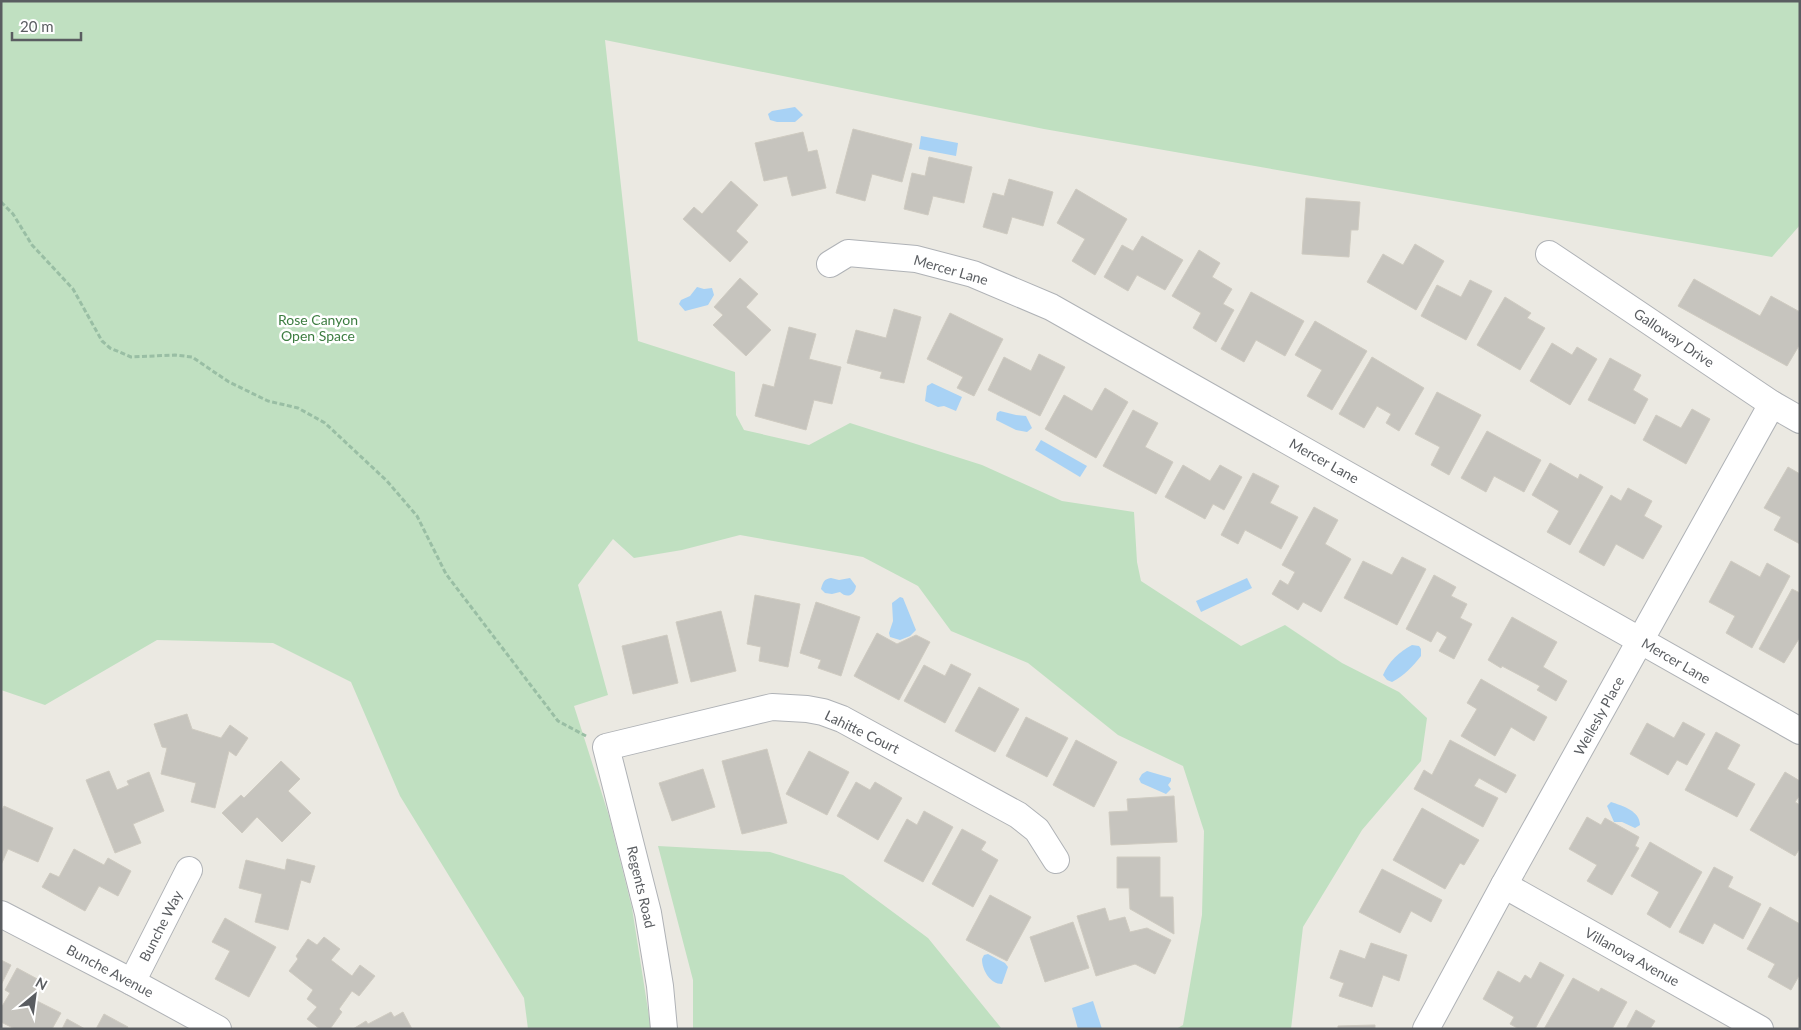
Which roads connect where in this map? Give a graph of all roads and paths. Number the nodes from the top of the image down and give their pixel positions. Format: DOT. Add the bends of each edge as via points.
graph roads {
  1 [pos="1,202"];
  2 [pos="1549,254"];
  3 [pos="830,264"];
  4 [pos="1772,404"];
  5 [pos="1800,420"];
  6 [pos="1641,641"];
  7 [pos="1800,731"];
  8 [pos="606,747"];
  9 [pos="1056,860"];
  10 [pos="189,870"];
  11 [pos="1504,885"];
  12 [pos="1,914"];
  13 [pos="132,982"];
  14 [pos="218,1029"];
  15 [pos="664,1029"];
  16 [pos="1426,1029"];
  17 [pos="1760,1029"];
  1 -- 8 [label="path" via="13,214 32,246 73,289 102,341 110,348 131,357 192,357 237,386 268,401 298,408 325,423 387,481 417,516 446,574 558,721"];
  2 -- 4 [label="street, Galloway Drive"];
  3 -- 6 [label="street, Mercer Lane" via="848,253 916,259 973,274 1051,307"];
  4 -- 5 [label="street, Galloway Drive"];
  4 -- 6 [label="street, Wellesly Place"];
  6 -- 7 [label="street, Mercer Lane"];
  6 -- 11 [label="street, Wellesly Place"];
  8 -- 9 [label="street, Lahitte Court" via="772,707 824,712 1018,815 1037,830"];
  8 -- 15 [label="street, Regents Road" via="648,913"];
  10 -- 13 [label="street, Bunche Way"];
  11 -- 16 [label="street, Wellesly Place"];
  11 -- 17 [label="street, Villanova Avenue"];
  12 -- 13 [label="street, Bunche Avenue"];
  13 -- 14 [label="street, Bunche Avenue"];
}
